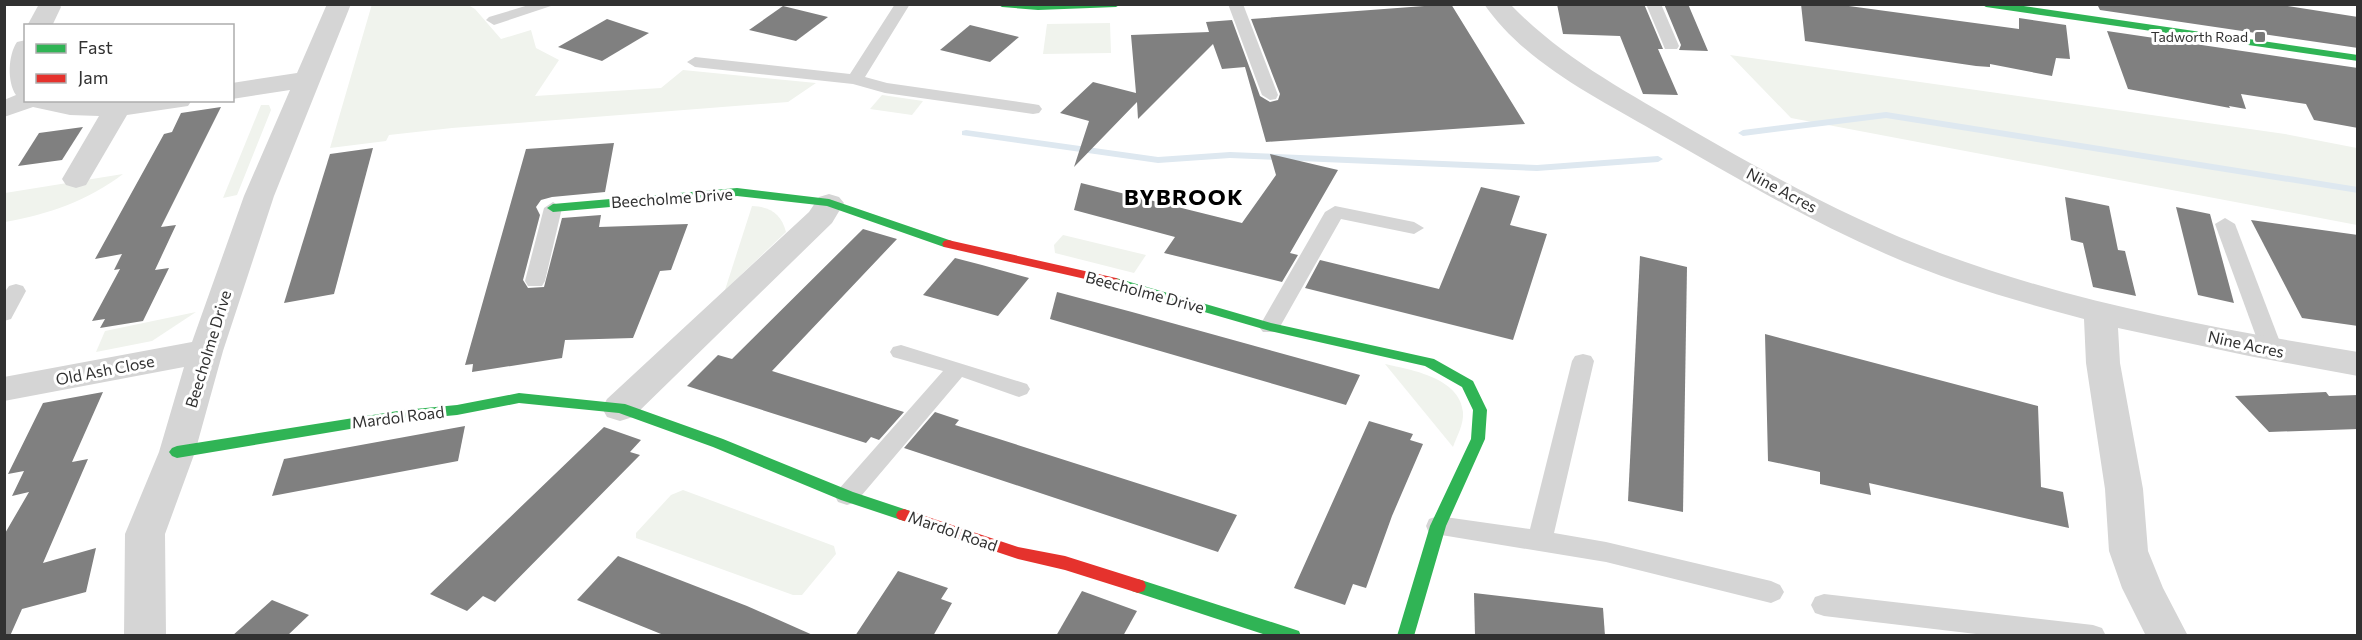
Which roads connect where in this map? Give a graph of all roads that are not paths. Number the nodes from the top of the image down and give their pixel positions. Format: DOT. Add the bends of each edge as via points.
graph roads {
  1 [pos="339,4"];
  2 [pos="550,4"];
  3 [pos="903,4"];
  4 [pos="1002,4"];
  5 [pos="1116,4"];
  6 [pos="1235,4"];
  7 [pos="1496,4"];
  8 [pos="1653,4"];
  9 [pos="1986,4"];
  10 [pos="494,20"];
  11 [pos="1671,46"];
  12 [pos="2358,58"];
  13 [pos="695,62"];
  14 [pos="24,66"];
  15 [pos="308,79"];
  16 [pos="855,79"];
  17 [pos="24,85"];
  18 [pos="234,91"];
  19 [pos="1270,95"];
  20 [pos="24,102"];
  21 [pos="46,102"];
  22 [pos="162,102"];
  23 [pos="118,107"];
  24 [pos="4,109"];
  25 [pos="1033,109"];
  26 [pos="76,179"];
  27 [pos="829,203"];
  28 [pos="553,208"];
  29 [pos="2225,224"];
  30 [pos="1414,228"];
  31 [pos="535,281"];
  32 [pos="16,291"];
  33 [pos="2100,313"];
  34 [pos="4,314"];
  35 [pos="1270,327"];
  36 [pos="2272,350"];
  37 [pos="206,351"];
  38 [pos="902,352"];
  39 [pos="1583,361"];
  40 [pos="2358,364"];
  41 [pos="958,368"];
  42 [pos="4,389"];
  43 [pos="1019,389"];
  44 [pos="620,408"];
  45 [pos="177,452"];
  46 [pos="847,496"];
  47 [pos="1438,526"];
  48 [pos="1540,540"];
  49 [pos="1771,592"];
  50 [pos="1824,605"];
  51 [pos="145,636"];
  52 [pos="1293,636"];
  53 [pos="1405,636"];
  54 [pos="2093,636"];
  55 [pos="2168,636"];
  1 -- 15 [label="street, Beecholme Drive"];
  2 -- 10 [label="lane"];
  3 -- 16 [label="lane"];
  4 -- 5 [label="street"];
  6 -- 19 [label="lane"];
  7 -- 33 [label="street, Nine Acres" via="1538,45 1588,82 1717,157 1928,260"];
  8 -- 11 [label="lane"];
  9 -- 12 [label="street"];
  13 -- 16 [label="lane"];
  14 -- 17 [label="street"];
  15 -- 18 [label="street"];
  15 -- 37 [label="street, Beecholme Drive" via="259,196"];
  16 -- 25 [label="lane" via="885,88"];
  20 -- 24 [label="street"];
  21 -- 23 [label="street" via="67,107"];
  22 -- 23 [label="street"];
  23 -- 26 [label="street"];
  27 -- 28 [label="street, Beecholme Drive" via="737,192"];
  27 -- 35 [label="street, Beecholme Drive" via="950,245 1134,286"];
  27 -- 44 [label="street" via="821,217"];
  28 -- 31 [label="lane"];
  29 -- 36 [label="lane"];
  30 -- 35 [label="lane" via="1335,212"];
  32 -- 34 [label="lane"];
  33 -- 36 [label="street, Nine Acres"];
  33 -- 55 [label="street" via="2103,363 2124,484 2126,539 2143,589"];
  35 -- 47 [label="street, Beecholme Drive" via="1429,362 1468,384 1480,410 1478,439"];
  36 -- 40 [label="street, Nine Acres"];
  37 -- 42 [label="street, Old Ash Close"];
  37 -- 45 [label="street, Beecholme Drive"];
  38 -- 41 [label="lane"];
  39 -- 48 [label="lane"];
  41 -- 43 [label="lane"];
  41 -- 46 [label="lane"];
  44 -- 45 [label="street, Mardol Road" via="519,398"];
  44 -- 46 [label="street, Mardol Road"];
  45 -- 51 [label="street, Beecholme Drive" via="145,534"];
  46 -- 52 [label="street, Mardol Road" via="1018,553 1065,563"];
  47 -- 48 [label="lane"];
  47 -- 53 [label="street, Beecholme Drive"];
  48 -- 49 [label="lane"];
  50 -- 54 [label="lane"];
}
